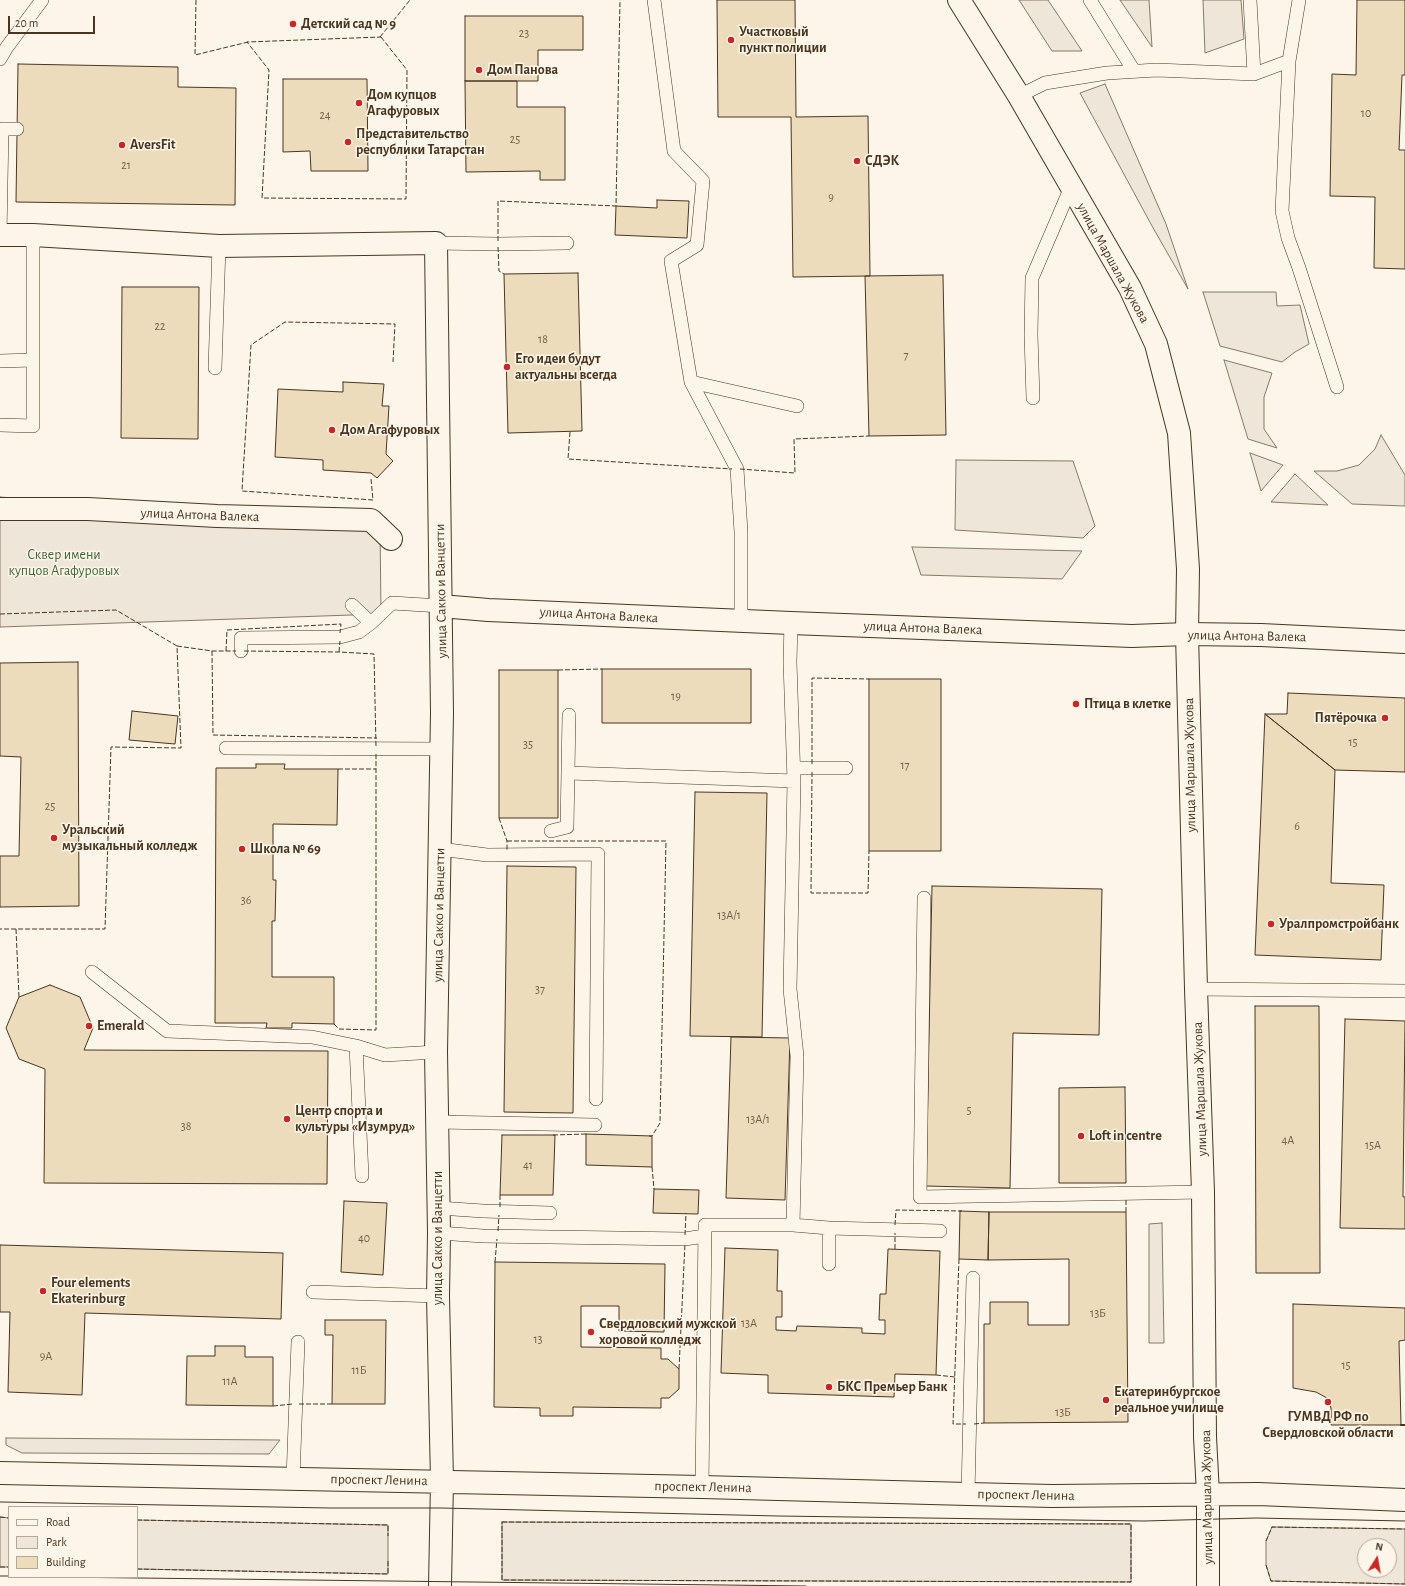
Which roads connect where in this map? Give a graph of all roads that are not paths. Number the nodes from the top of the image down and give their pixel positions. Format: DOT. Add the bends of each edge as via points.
graph roads {
  1 [pos="42,0"];
  2 [pos="654,0"];
  3 [pos="959,0"];
  4 [pos="1090,0"];
  5 [pos="1250,0"];
  6 [pos="1299,0"];
  7 [pos="0,59"];
  8 [pos="1289,61"];
  9 [pos="1134,71"];
  10 [pos="1254,74"];
  11 [pos="1019,96"];
  12 [pos="17,129"];
  13 [pos="1071,187"];
  14 [pos="0,235"];
  15 [pos="33,235"];
  16 [pos="436,243"];
  17 [pos="567,243"];
  18 [pos="218,246"];
  19 [pos="33,360"];
  20 [pos="0,361"];
  21 [pos="215,368"];
  22 [pos="691,382"];
  23 [pos="1337,388"];
  24 [pos="1033,398"];
  25 [pos="797,406"];
  26 [pos="0,425"];
  27 [pos="0,509"];
  28 [pos="391,539"];
  29 [pos="352,605"];
  30 [pos="441,606"];
  31 [pos="741,621"];
  32 [pos="371,623"];
  33 [pos="791,623"];
  34 [pos="1187,634"];
  35 [pos="1405,642"];
  36 [pos="241,651"];
  37 [pos="569,715"];
  38 [pos="226,748"];
  39 [pos="441,749"];
  40 [pos="846,768"];
  41 [pos="569,773"];
  42 [pos="794,775"];
  43 [pos="551,831"];
  44 [pos="440,849"];
  45 [pos="924,898"];
  46 [pos="92,972"];
  47 [pos="1196,989"];
  48 [pos="1405,991"];
  49 [pos="356,1046"];
  50 [pos="436,1052"];
  51 [pos="596,1099"];
  52 [pos="438,1122"];
  53 [pos="595,1125"];
  54 [pos="362,1176"];
  55 [pos="1203,1192"];
  56 [pos="439,1208"];
  57 [pos="550,1212"];
  58 [pos="793,1225"];
  59 [pos="829,1228"];
  60 [pos="940,1231"];
  61 [pos="439,1233"];
  62 [pos="704,1236"];
  63 [pos="829,1264"];
  64 [pos="973,1278"];
  65 [pos="313,1292"];
  66 [pos="438,1296"];
  67 [pos="298,1342"];
  68 [pos="0,1473"];
  69 [pos="293,1479"];
  70 [pos="442,1481"];
  71 [pos="702,1487"];
  72 [pos="968,1494"];
  73 [pos="1208,1494"];
  74 [pos="1405,1500"];
  75 [pos="440,1586"];
  76 [pos="1208,1586"];
  1 -- 7 [label="lane"];
  2 -- 22 [label="lane" via="674,151 703,181 697,245 671,261"];
  3 -- 11 [label="street, улица Маршала Жукова"];
  4 -- 9 [label="lane"];
  5 -- 10 [label="lane"];
  6 -- 8 [label="lane"];
  8 -- 10 [label="lane"];
  8 -- 23 [label="lane" via="1282,211 1288,238"];
  9 -- 10 [label="lane"];
  9 -- 11 [label="lane" via="1045,83"];
  11 -- 13 [label="street, улица Маршала Жукова"];
  12 -- 14 [label="lane" via="2,129"];
  13 -- 24 [label="lane" via="1032,278"];
  13 -- 34 [label="street, улица Маршала Жукова" via="1130,288 1156,344 1179,433 1188,569"];
  14 -- 15 [label="street"];
  15 -- 18 [label="street"];
  15 -- 19 [label="lane"];
  16 -- 17 [label="lane"];
  16 -- 18 [label="street"];
  16 -- 30 [label="street, улица Сакко и Ванцетти"];
  18 -- 21 [label="lane"];
  19 -- 20 [label="lane"];
  19 -- 26 [label="lane" via="33,426"];
  22 -- 25 [label="lane"];
  22 -- 31 [label="lane" via="737,469 741,532"];
  27 -- 28 [label="street, улица Антона Валека" via="371,520"];
  29 -- 32 [label="lane"];
  30 -- 31 [label="street, улица Антона Валека"];
  30 -- 32 [label="lane" via="392,602"];
  30 -- 39 [label="street, улица Сакко и Ванцетти"];
  31 -- 33 [label="street, улица Антона Валека"];
  32 -- 36 [label="lane" via="359,632 340,637 241,638"];
  33 -- 34 [label="street, улица Антона Валека" via="1132,636"];
  33 -- 42 [label="lane"];
  34 -- 35 [label="street, улица Антона Валека"];
  34 -- 47 [label="street, улица Маршала Жукова"];
  37 -- 41 [label="lane"];
  38 -- 39 [label="lane"];
  39 -- 44 [label="street, улица Сакко и Ванцетти"];
  40 -- 42 [label="lane"];
  41 -- 42 [label="lane"];
  41 -- 43 [label="lane" via="567,827"];
  42 -- 58 [label="lane" via="790,989 797,1056"];
  44 -- 50 [label="street, улица Сакко и Ванцетти"];
  44 -- 51 [label="lane" via="487,855 598,854"];
  45 -- 55 [label="lane" via="920,1197"];
  46 -- 49 [label="lane" via="167,1031 312,1036"];
  47 -- 48 [label="lane"];
  47 -- 55 [label="street, улица Маршала Жукова"];
  49 -- 50 [label="lane" via="385,1055"];
  49 -- 54 [label="lane"];
  50 -- 52 [label="street, улица Сакко и Ванцетти"];
  52 -- 53 [label="lane"];
  52 -- 56 [label="street, улица Сакко и Ванцетти"];
  55 -- 73 [label="street, улица Маршала Жукова" via="1205,1438"];
  56 -- 57 [label="lane"];
  56 -- 61 [label="street, улица Сакко и Ванцетти"];
  58 -- 59 [label="lane"];
  58 -- 62 [label="lane" via="705,1225"];
  59 -- 60 [label="lane"];
  59 -- 63 [label="lane"];
  61 -- 62 [label="lane" via="685,1239"];
  61 -- 66 [label="street, улица Сакко и Ванцетти"];
  62 -- 71 [label="lane"];
  64 -- 72 [label="lane"];
  65 -- 66 [label="lane"];
  66 -- 70 [label="street, улица Сакко и Ванцетти"];
  67 -- 69 [label="lane"];
  68 -- 69 [label="street, проспект Ленина"];
  69 -- 70 [label="street, проспект Ленина"];
  70 -- 71 [label="street, проспект Ленина"];
  70 -- 75 [label="street, улица Сакко и Ванцетти"];
  71 -- 72 [label="street, проспект Ленина"];
  72 -- 73 [label="street, проспект Ленина"];
  73 -- 74 [label="street, проспект Ленина"];
  73 -- 76 [label="street, улица Маршала Жукова"];
}
